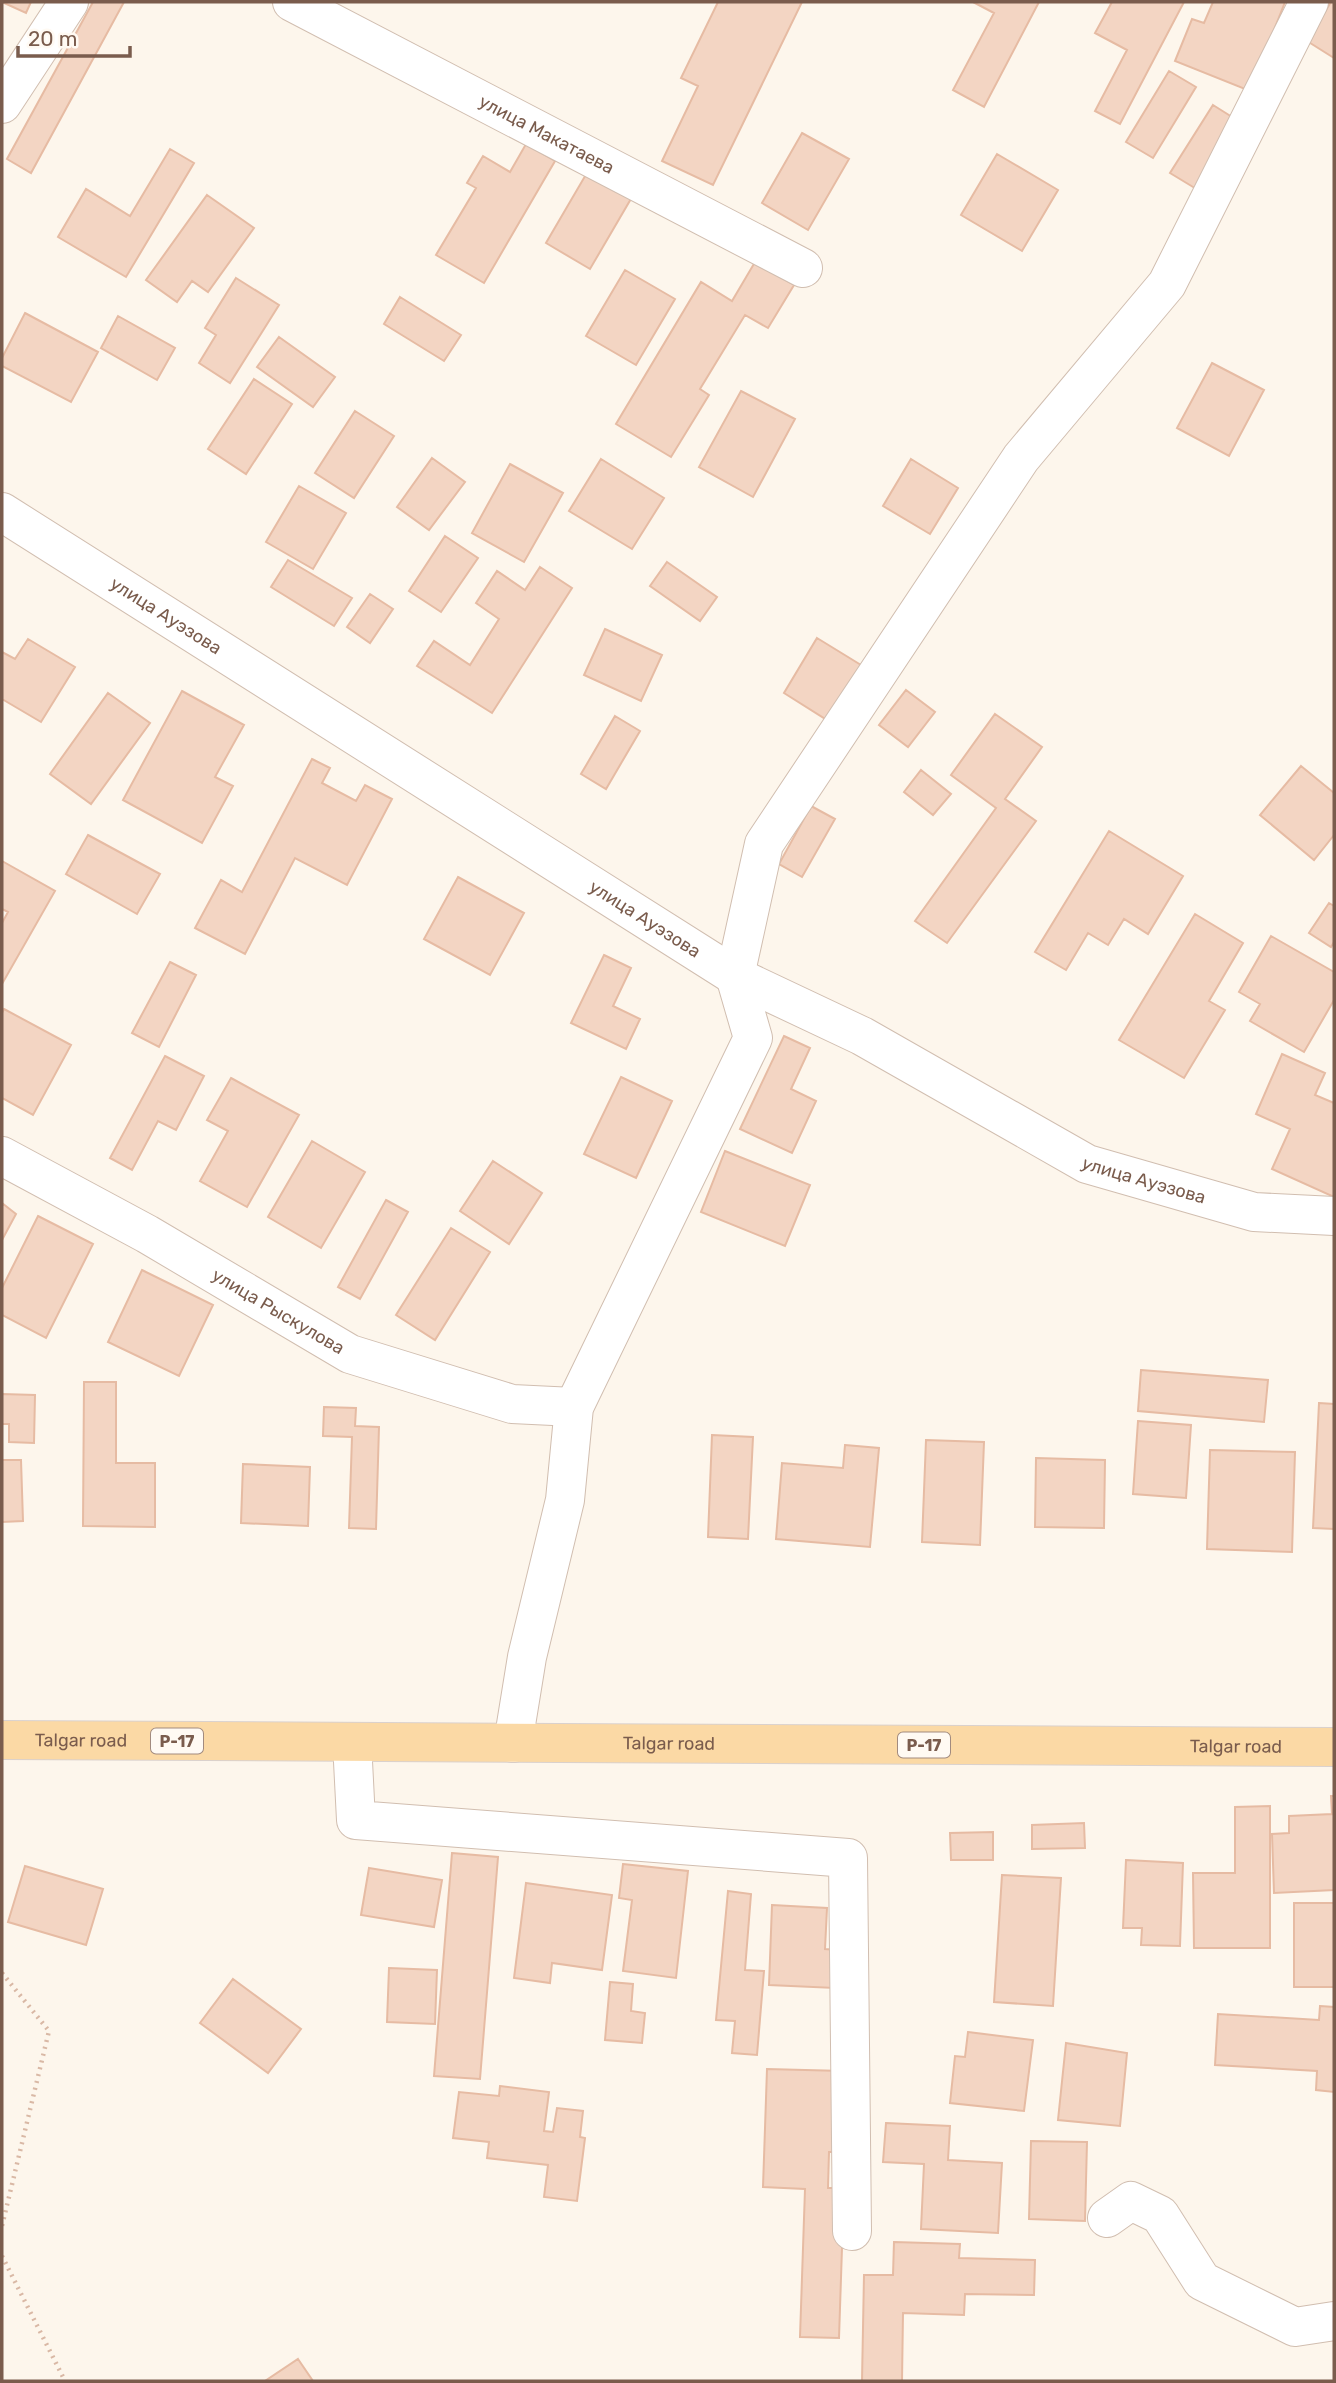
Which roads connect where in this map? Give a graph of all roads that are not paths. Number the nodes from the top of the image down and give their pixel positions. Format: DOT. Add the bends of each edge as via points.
graph roads {
  1 [pos="69,2"];
  2 [pos="292,2"];
  3 [pos="1309,2"];
  4 [pos="2,104"];
  5 [pos="803,268"];
  6 [pos="2,512"];
  7 [pos="735,976"];
  8 [pos="2,1156"];
  9 [pos="1334,1216"];
  10 [pos="574,1407"];
  11 [pos="2,1740"];
  12 [pos="352,1742"];
  13 [pos="513,1743"];
  14 [pos="1334,1747"];
  15 [pos="1107,2218"];
  16 [pos="852,2231"];
  17 [pos="1334,2321"];
  1 -- 4 [label="street"];
  2 -- 5 [label="street, улица Макатаева"];
  3 -- 7 [label="street" via="1167,284 1021,458 764,844"];
  6 -- 7 [label="street, улица Ауэзова"];
  7 -- 9 [label="street, улица Ауэзова" via="862,1036 1087,1164 1254,1212"];
  7 -- 10 [label="street" via="753,1038"];
  8 -- 10 [label="street, улица Рыскулова" via="147,1234 350,1354 512,1404"];
  10 -- 13 [label="street" via="565,1500 527,1657"];
  11 -- 12 [label="main road, Talgar road / P-17"];
  12 -- 13 [label="main road, Talgar road / P-17"];
  12 -- 16 [label="street" via="356,1820 848,1858"];
  13 -- 14 [label="main road, Talgar road / P-17"];
  15 -- 17 [label="street" via="1131,2201 1160,2215 1202,2281 1295,2327"];
}
